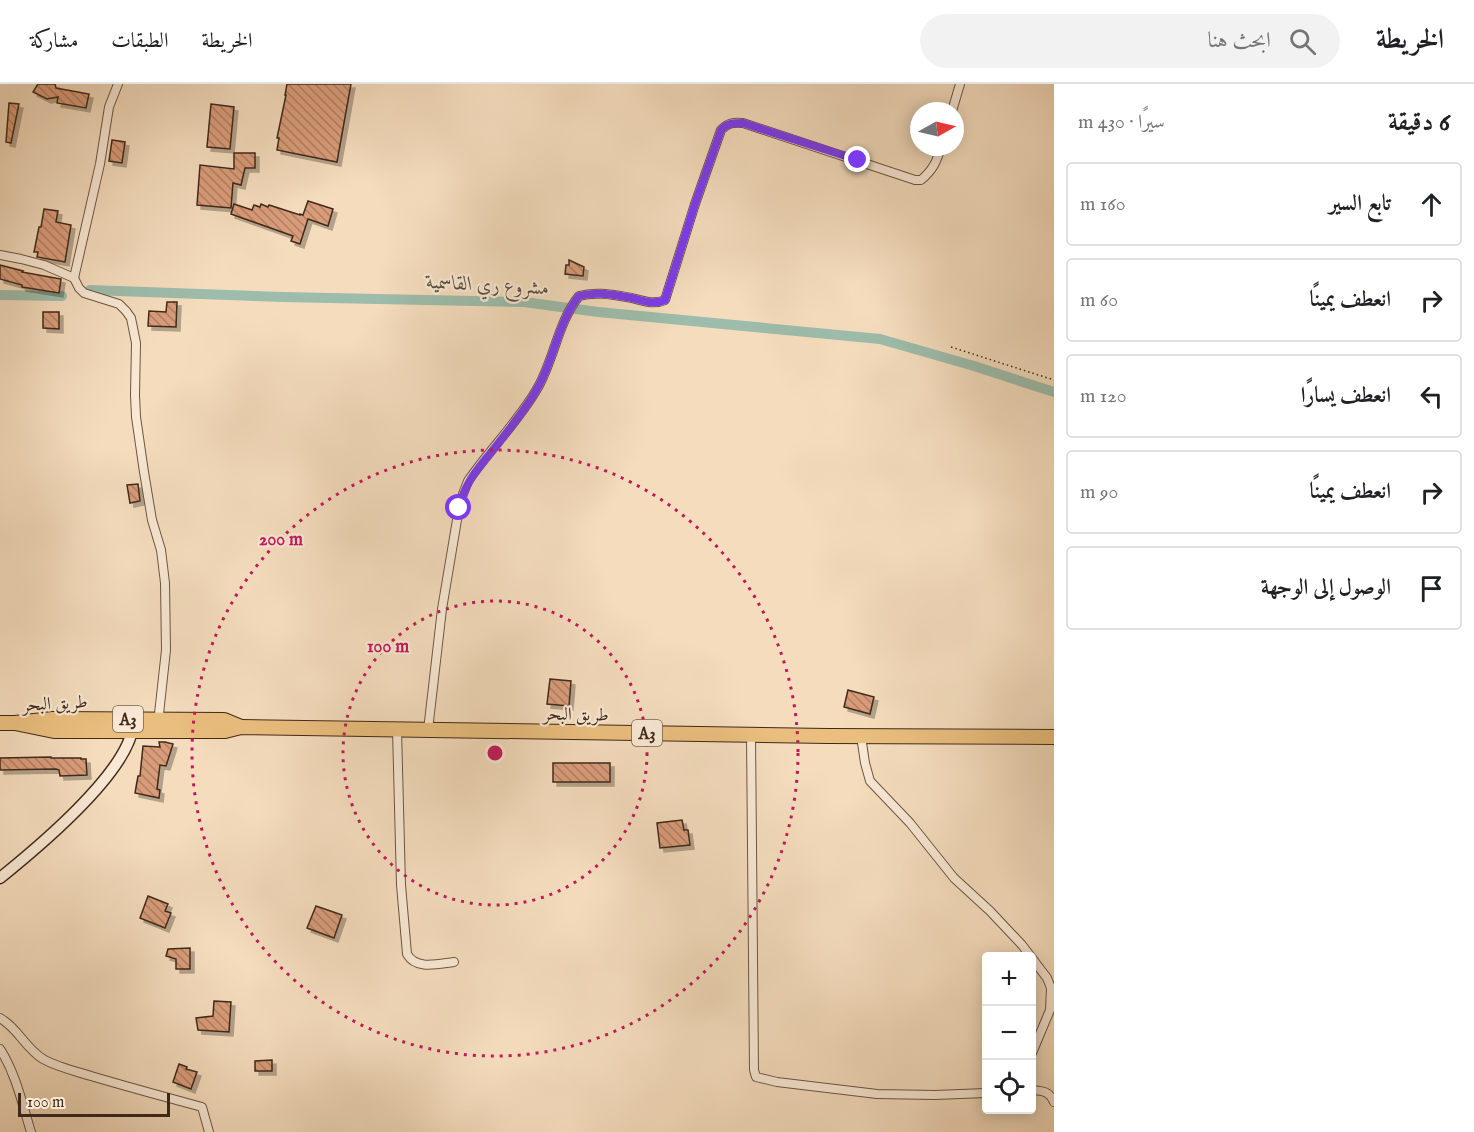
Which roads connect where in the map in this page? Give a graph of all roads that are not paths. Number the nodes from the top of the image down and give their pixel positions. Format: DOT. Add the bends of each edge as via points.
graph roads {
  1 [pos="118,84"];
  2 [pos="960,84"];
  3 [pos="955,102"];
  4 [pos="938,156"];
  5 [pos="0,255"];
  6 [pos="74,278"];
  7 [pos="0,723"];
  8 [pos="133,724"];
  9 [pos="158,725"];
  10 [pos="397,729"];
  11 [pos="428,730"];
  12 [pos="751,735"];
  13 [pos="861,736"];
  14 [pos="1054,737"];
  15 [pos="0,878"];
  16 [pos="454,962"];
  17 [pos="0,1018"];
  18 [pos="1036,1043"];
  19 [pos="0,1049"];
  20 [pos="1036,1091"];
  21 [pos="982,1093"];
  22 [pos="1054,1102"];
  23 [pos="31,1132"];
  24 [pos="209,1132"];
  1 -- 6 [label="street" via="109,107"];
  2 -- 3 [label="street"];
  4 -- 11 [label="street" via="933,168 921,180 915,180 743,123 727,124 721,130 665,300 655,303 589,293 579,296 568,313 538,388 474,472 463,494 442,609"];
  5 -- 6 [label="street" via="44,265"];
  6 -- 9 [label="street" via="84,293 118,304 134,327 136,417 165,583 166,650"];
  7 -- 8 [label="highway, طريق البحر / A3" via="53,719"];
  8 -- 9 [label="highway, طريق البحر / A3"];
  8 -- 15 [label="street" via="116,765 80,807"];
  9 -- 10 [label="highway, طريق البحر / A3" via="224,720 241,727"];
  10 -- 11 [label="highway, طريق البحر / A3"];
  10 -- 16 [label="street" via="407,954 416,964"];
  11 -- 12 [label="highway, طريق البحر / A3"];
  12 -- 13 [label="highway, طريق البحر / A3"];
  12 -- 21 [label="street" via="756,1077 877,1094"];
  13 -- 14 [label="highway, طريق البحر / A3"];
  13 -- 18 [label="street" via="870,781 954,878 1022,945 1047,978 1051,987 1050,1010"];
  17 -- 24 [label="street" via="9,1023 28,1047 56,1065 202,1107"];
  19 -- 23 [label="street" via="10,1065"];
  20 -- 22 [label="street" via="1046,1092"];
}
